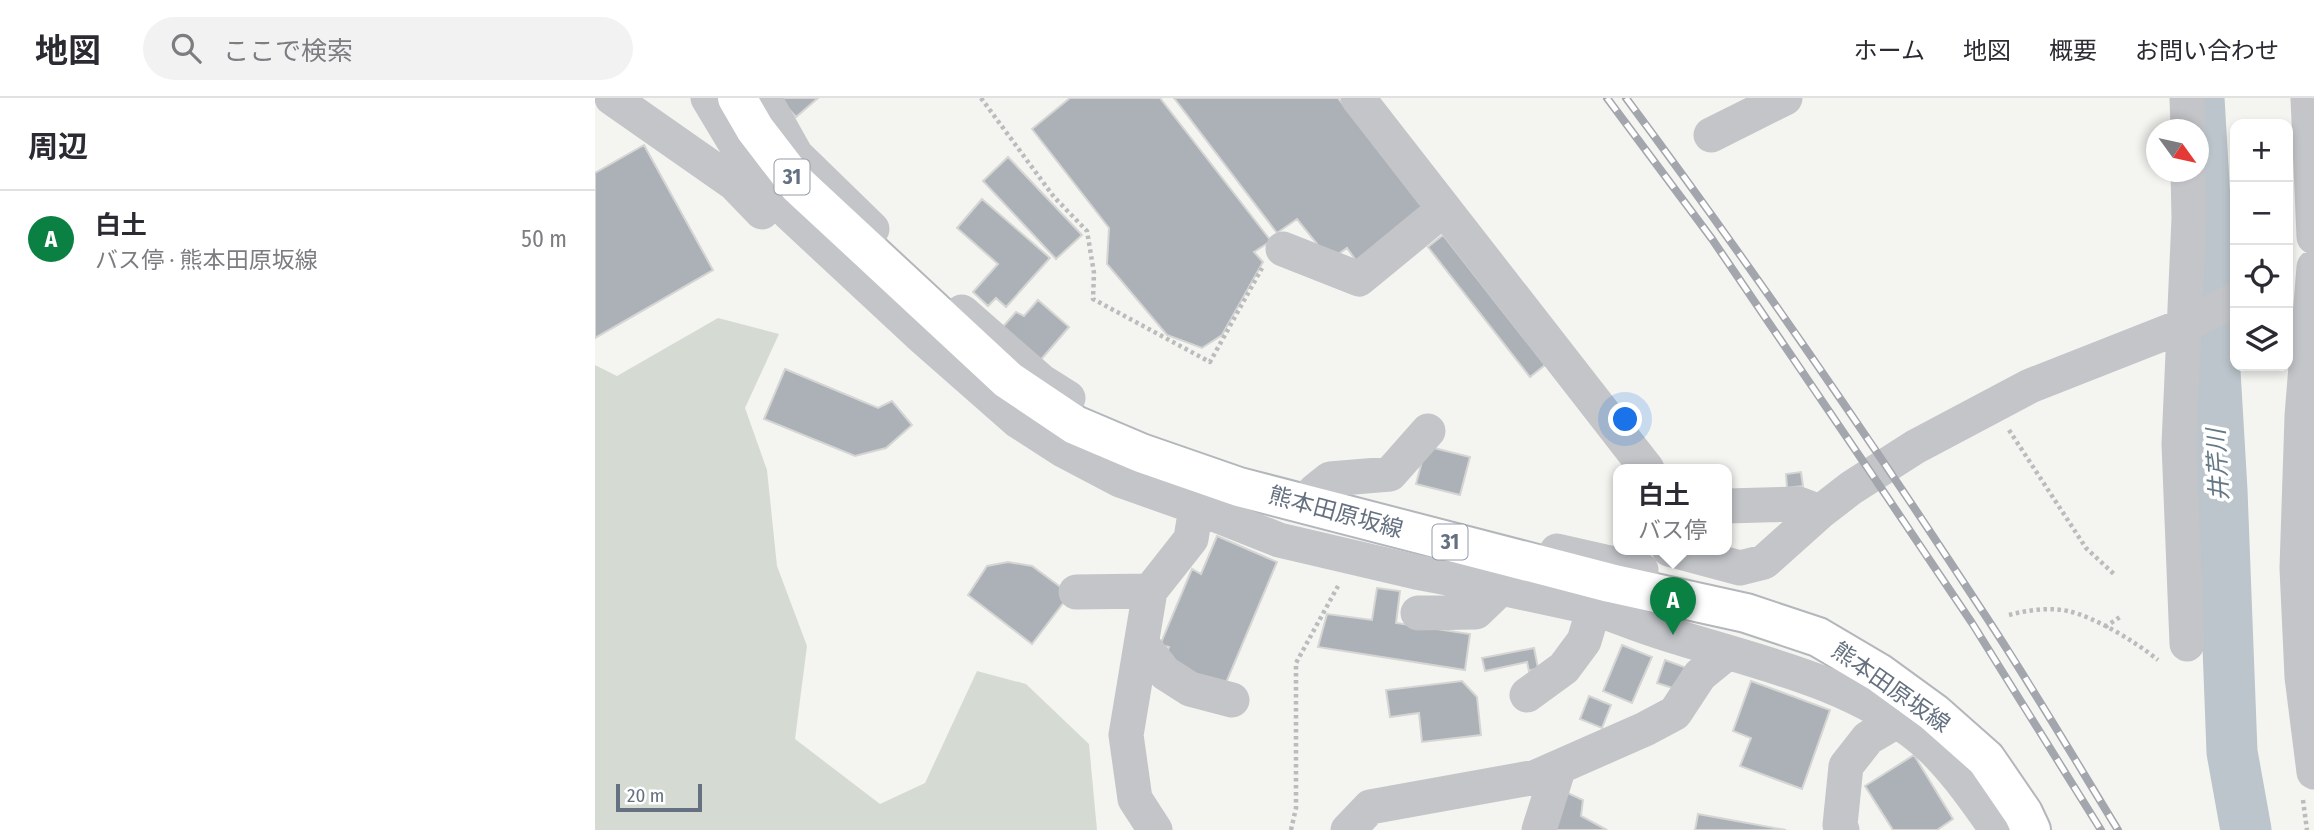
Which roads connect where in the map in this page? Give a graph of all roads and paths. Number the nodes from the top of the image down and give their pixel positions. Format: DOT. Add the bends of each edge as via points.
graph roads {
  1 [pos="612,98"];
  2 [pos="708,98"];
  3 [pos="737,98"];
  4 [pos="764,98"];
  5 [pos="981,98"];
  6 [pos="1357,98"];
  7 [pos="1785,98"];
  8 [pos="2187,98"];
  9 [pos="2308,98"];
  10 [pos="2187,119"];
  11 [pos="1711,135"];
  12 [pos="2188,182"];
  13 [pos="1443,210"];
  14 [pos="2314,237"];
  15 [pos="1283,249"];
  16 [pos="851,252"];
  17 [pos="2303,267"];
  18 [pos="2230,302"];
  19 [pos="2185,325"];
  20 [pos="1994,405"];
  21 [pos="1429,431"];
  22 [pos="1643,464"];
  23 [pos="1315,491"];
  24 [pos="1732,506"];
  25 [pos="1196,507"];
  26 [pos="1820,512"];
  27 [pos="1645,555"];
  28 [pos="1691,555"];
  29 [pos="1353,558"];
  30 [pos="2115,575"];
  31 [pos="1612,585"];
  32 [pos="1501,588"];
  33 [pos="1150,591"];
  34 [pos="1076,592"];
  35 [pos="1418,613"];
  36 [pos="2008,615"];
  37 [pos="2120,617"];
  38 [pos="2105,627"];
  39 [pos="1142,644"];
  40 [pos="1727,653"];
  41 [pos="2174,653"];
  42 [pos="1527,695"];
  43 [pos="1232,700"];
  44 [pos="1897,721"];
  45 [pos="1559,767"];
  46 [pos="2314,772"];
  47 [pos="1155,830"];
  48 [pos="1291,830"];
  49 [pos="1348,830"];
  50 [pos="1539,830"];
  51 [pos="1842,830"];
  52 [pos="1997,830"];
  53 [pos="2031,830"];
  1 -- 16 [label="street" via="734,184 804,255"];
  2 -- 16 [label="street" via="753,173 790,214"];
  3 -- 16 [label="main road, 熊本田原坂線 / 31" via="755,129"];
  4 -- 23 [label="street" via="796,155 975,325 1041,381 1096,415 1162,446"];
  5 -- 15 [label="path" via="1054,197 1087,231 1093,299 1210,362 1267,259"];
  6 -- 13 [label="street"];
  7 -- 11 [label="street"];
  8 -- 10 [label="street"];
  9 -- 14 [label="street"];
  12 -- 19 [label="street"];
  13 -- 15 [label="street" via="1359,279"];
  13 -- 22 [label="street"];
  16 -- 25 [label="street" via="909,325 1018,421 1120,480"];
  16 -- 31 [label="main road, 熊本田原坂線 / 31" via="1008,380 1075,425 1239,487"];
  17 -- 46 [label="street" via="2297,568 2302,677"];
  18 -- 19 [label="street"];
  19 -- 20 [label="street" via="2030,386"];
  19 -- 41 [label="street"];
  20 -- 26 [label="street" via="1871,473"];
  20 -- 30 [label="path" via="2086,548"];
  21 -- 23 [label="street" via="1390,474 1330,479"];
  23 -- 31 [label="street"];
  24 -- 26 [label="street" via="1799,504"];
  25 -- 29 [label="street" via="1279,540"];
  25 -- 33 [label="street" via="1191,539"];
  26 -- 28 [label="street" via="1764,562 1740,568"];
  27 -- 31 [label="street"];
  29 -- 32 [label="street"];
  29 -- 48 [label="path" via="1296,663 1296,808"];
  31 -- 32 [label="street"];
  31 -- 40 [label="street" via="1661,632"];
  31 -- 42 [label="street" via="1584,641 1564,668"];
  31 -- 53 [label="main road, 熊本田原坂線 / 31" via="1746,613 1818,637 1879,673 1986,759"];
  32 -- 35 [label="street" via="1476,612"];
  33 -- 34 [label="street"];
  33 -- 39 [label="street"];
  36 -- 38 [label="path" via="2068,611"];
  37 -- 38 [label="path"];
  38 -- 41 [label="path" via="2142,647"];
  39 -- 43 [label="street" via="1173,679 1190,689"];
  39 -- 47 [label="street" via="1126,735 1135,799"];
  40 -- 44 [label="street" via="1826,685"];
  40 -- 45 [label="street" via="1700,675 1675,713"];
  44 -- 51 [label="street" via="1868,738 1846,766"];
  44 -- 52 [label="street" via="1924,741 1966,786"];
  45 -- 49 [label="street" via="1536,777 1370,807"];
  45 -- 50 [label="street"];
}
